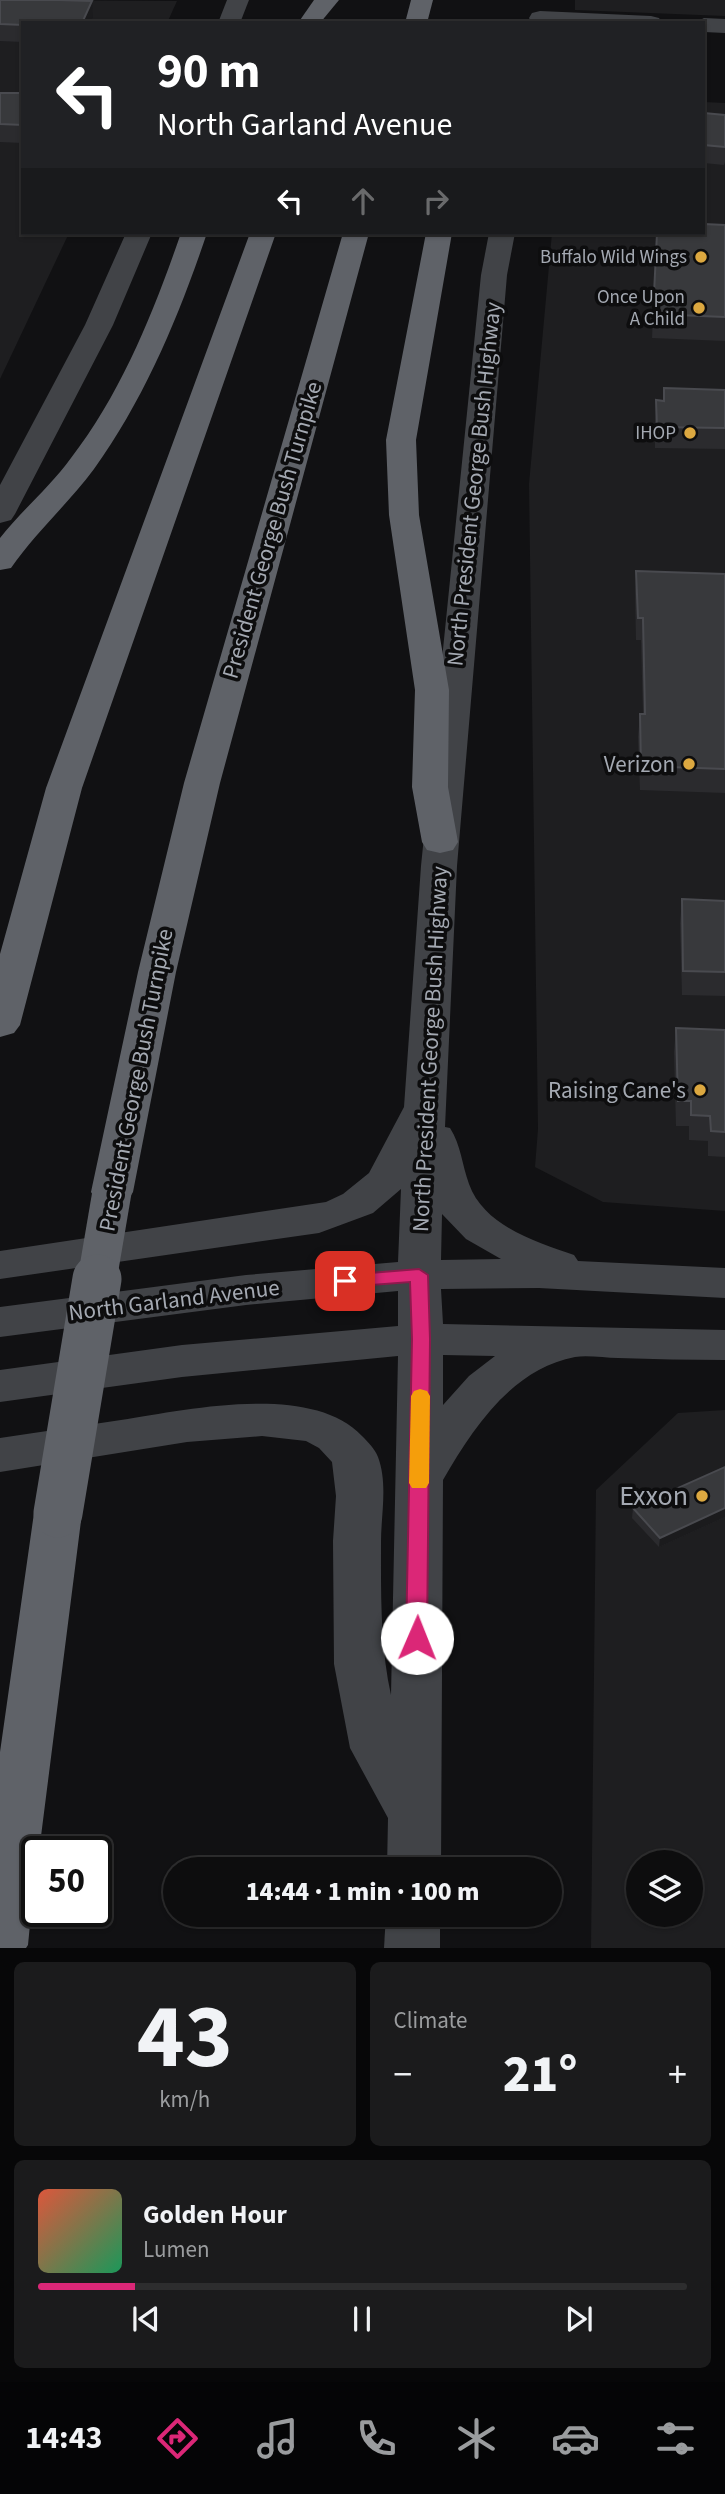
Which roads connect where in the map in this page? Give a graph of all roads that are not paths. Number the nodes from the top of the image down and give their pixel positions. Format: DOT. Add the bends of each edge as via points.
graph roads {
  1 [pos="238,0"];
  2 [pos="328,0"];
  3 [pos="346,0"];
  4 [pos="422,0"];
  5 [pos="540,14"];
  6 [pos="230,21"];
  7 [pos="311,21"];
  8 [pos="339,21"];
  9 [pos="416,21"];
  10 [pos="626,21"];
  11 [pos="705,25"];
  12 [pos="725,26"];
  13 [pos="138,235"];
  14 [pos="193,235"];
  15 [pos="262,235"];
  16 [pos="355,235"];
  17 [pos="439,235"];
  18 [pos="502,235"];
  19 [pos="0,514"];
  20 [pos="0,561"];
  21 [pos="440,842"];
  22 [pos="0,1025"];
  23 [pos="425,1102"];
  24 [pos="0,1265"];
  25 [pos="589,1274"];
  26 [pos="419,1275"];
  27 [pos="725,1283"];
  28 [pos="0,1322"];
  29 [pos="421,1339"];
  30 [pos="573,1343"];
  31 [pos="725,1345"];
  32 [pos="0,1387"];
  33 [pos="0,1455"];
  34 [pos="419,1480"];
  35 [pos="414,1816"];
  36 [pos="414,1857"];
  37 [pos="413,1927"];
  38 [pos="0,1945"];
  39 [pos="412,1948"];
  1 -- 6 [label="main road"];
  2 -- 7 [label="highway"];
  3 -- 8 [label="highway"];
  4 -- 9 [label="highway"];
  5 -- 10 [label="main road"];
  11 -- 12 [label="main road"];
  13 -- 19 [label="main road" via="99,325"];
  14 -- 20 [label="highway" via="114,417 82,465"];
  15 -- 22 [label="highway" via="64,788"];
  16 -- 38 [label="highway, President George Bush Turnpike, bridge" via="196,806 160,958 113,1192 58,1513"];
  17 -- 21 [label="highway" via="401,440 404,515 432,690 430,787"];
  18 -- 21 [label="main road, North President George Bush Highway" via="481,400"];
  21 -- 23 [label="main road, North President George Bush Highway"];
  23 -- 24 [label="main road" via="380,1189 349,1211"];
  23 -- 25 [label="main road" via="450,1192 469,1218 524,1254"];
  23 -- 26 [label="main road, North President George Bush Highway"];
  25 -- 26 [label="main road, North Garland Avenue"];
  25 -- 27 [label="main road, North Garland Avenue"];
  26 -- 28 [label="main road, North Garland Avenue" via="246,1290"];
  26 -- 29 [label="main road, North President George Bush Highway"];
  29 -- 30 [label="main road"];
  29 -- 32 [label="main road" via="181,1361"];
  29 -- 34 [label="main road, North President George Bush Highway"];
  30 -- 31 [label="main road"];
  30 -- 34 [label="main road" via="518,1362 486,1385 457,1416"];
  33 -- 35 [label="main road" via="187,1426 262,1420 314,1426 335,1436 355,1457 360,1496 359,1664 376,1748"];
  34 -- 35 [label="main road, North President George Bush Highway"];
  35 -- 36 [label="main road, North President George Bush Highway"];
  37 -- 39 [label="main road"];
}
